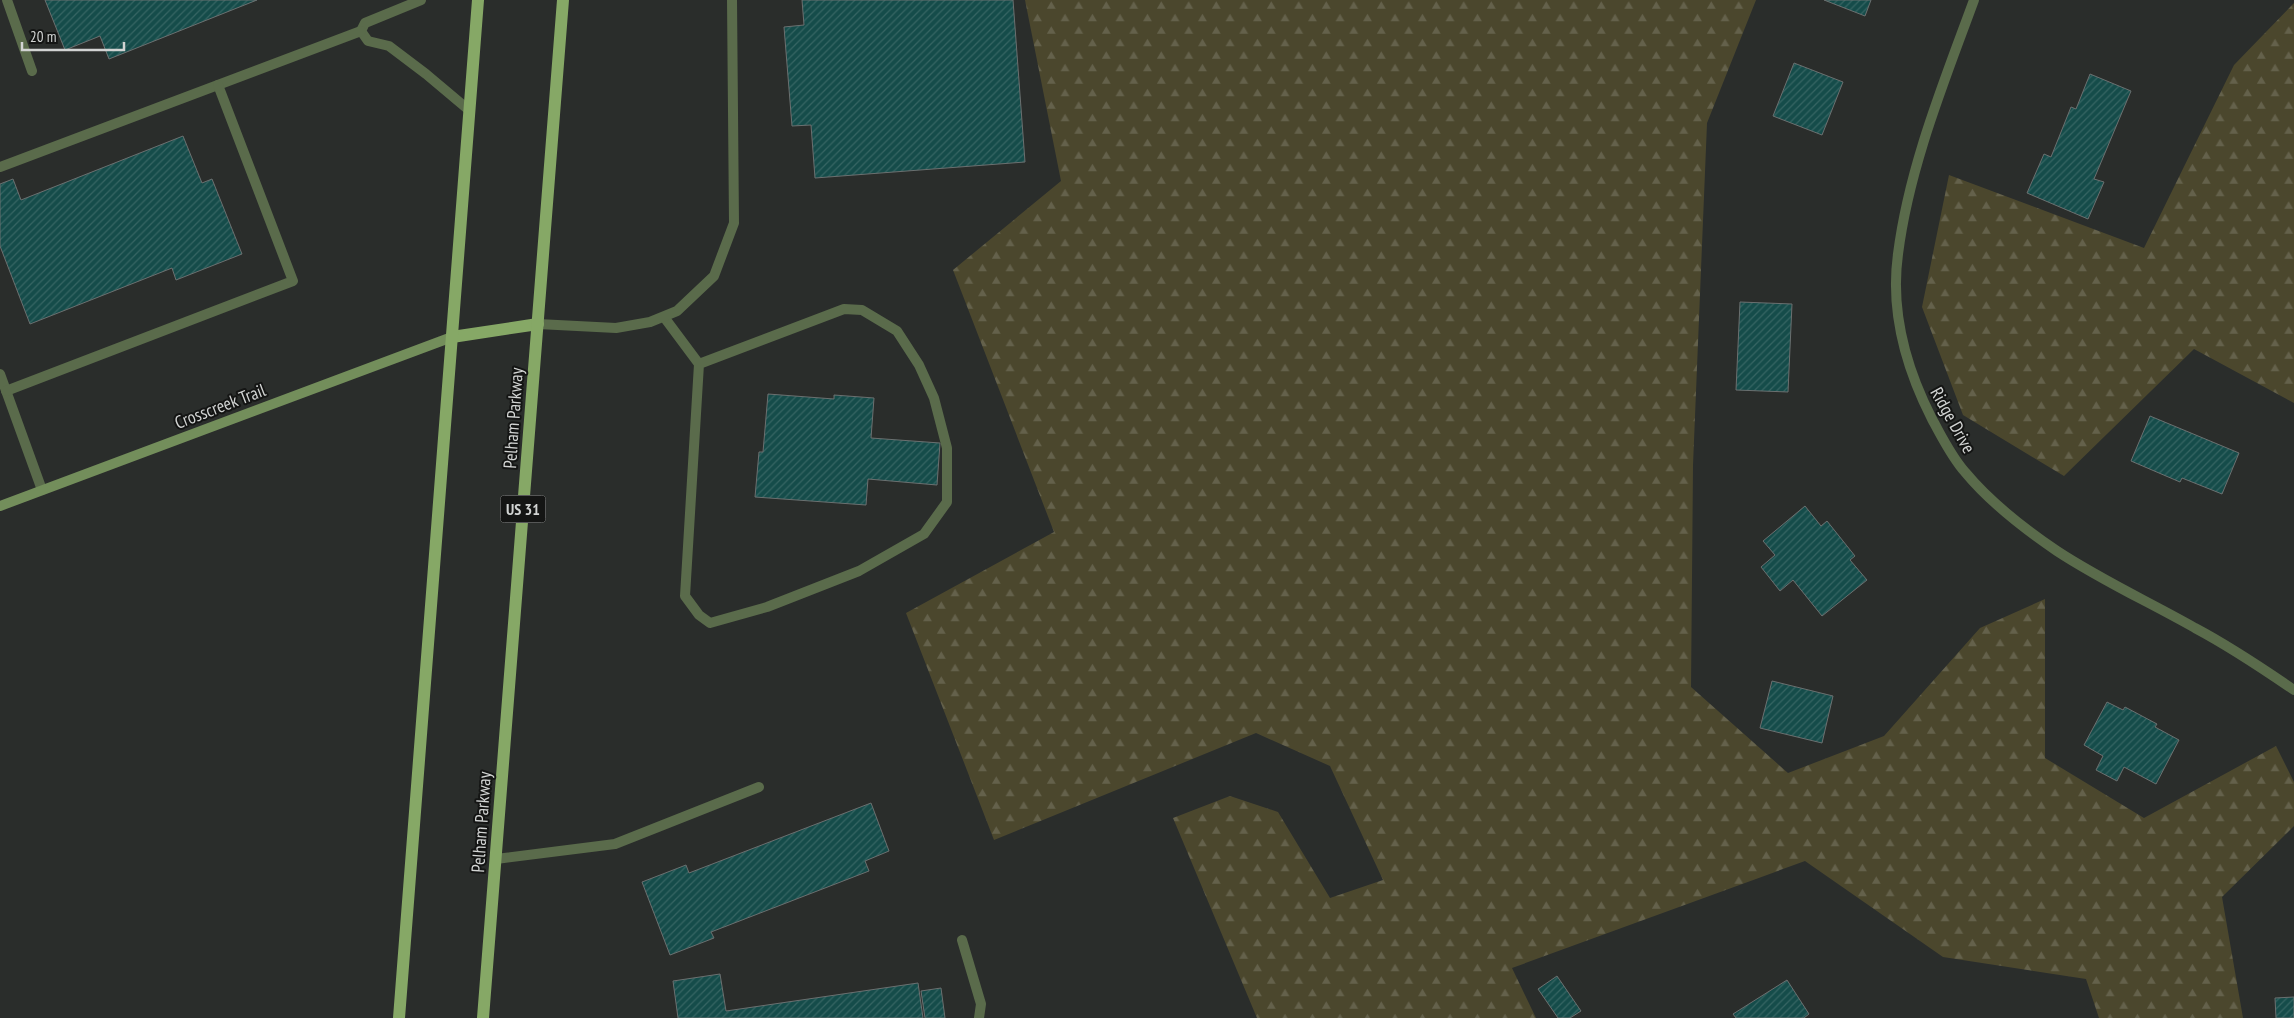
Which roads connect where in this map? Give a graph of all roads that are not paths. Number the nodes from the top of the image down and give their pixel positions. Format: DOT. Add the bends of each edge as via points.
graph roads {
  1 [pos="8,0"];
  2 [pos="421,0"];
  3 [pos="478,0"];
  4 [pos="563,0"];
  5 [pos="732,0"];
  6 [pos="1974,0"];
  7 [pos="362,31"];
  8 [pos="32,71"];
  9 [pos="218,85"];
  10 [pos="470,111"];
  11 [pos="0,167"];
  12 [pos="664,317"];
  13 [pos="538,324"];
  14 [pos="452,337"];
  15 [pos="699,364"];
  16 [pos="0,374"];
  17 [pos="6,391"];
  18 [pos="42,490"];
  19 [pos="0,506"];
  20 [pos="2294,690"];
  21 [pos="759,786"];
  22 [pos="496,859"];
  23 [pos="962,940"];
  24 [pos="399,1018"];
  25 [pos="483,1018"];
  26 [pos="979,1018"];
  1 -- 8 [label="street"];
  2 -- 7 [label="street" via="365,23"];
  3 -- 10 [label="main road"];
  4 -- 13 [label="main road, Pelham Parkway / US 31"];
  5 -- 12 [label="street" via="734,223 714,276 677,311"];
  6 -- 20 [label="street, Ridge Drive" via="1913,182 1898,255 1896,292 1903,348 1915,385 1946,446 1965,472 1997,504 2056,550 2108,582 2196,628"];
  7 -- 9 [label="street"];
  7 -- 10 [label="street" via="368,40 389,46 419,68"];
  9 -- 11 [label="street"];
  9 -- 17 [label="street" via="293,281"];
  10 -- 14 [label="main road"];
  12 -- 13 [label="street" via="616,328"];
  12 -- 15 [label="street"];
  13 -- 14 [label="main road"];
  13 -- 22 [label="main road, Pelham Parkway / US 31"];
  14 -- 18 [label="street, Crosscreek Trail"];
  14 -- 24 [label="main road"];
  15 -- 15 [label="street" via="685,596 699,616 710,623 767,607 860,571 924,534 947,502 947,448 934,398 919,364 897,331 862,310 844,309"];
  16 -- 17 [label="street"];
  17 -- 18 [label="street"];
  18 -- 19 [label="street, Crosscreek Trail"];
  21 -- 22 [label="street" via="615,844"];
  22 -- 25 [label="main road, Pelham Parkway / US 31"];
  23 -- 26 [label="street" via="981,1004"];
}
